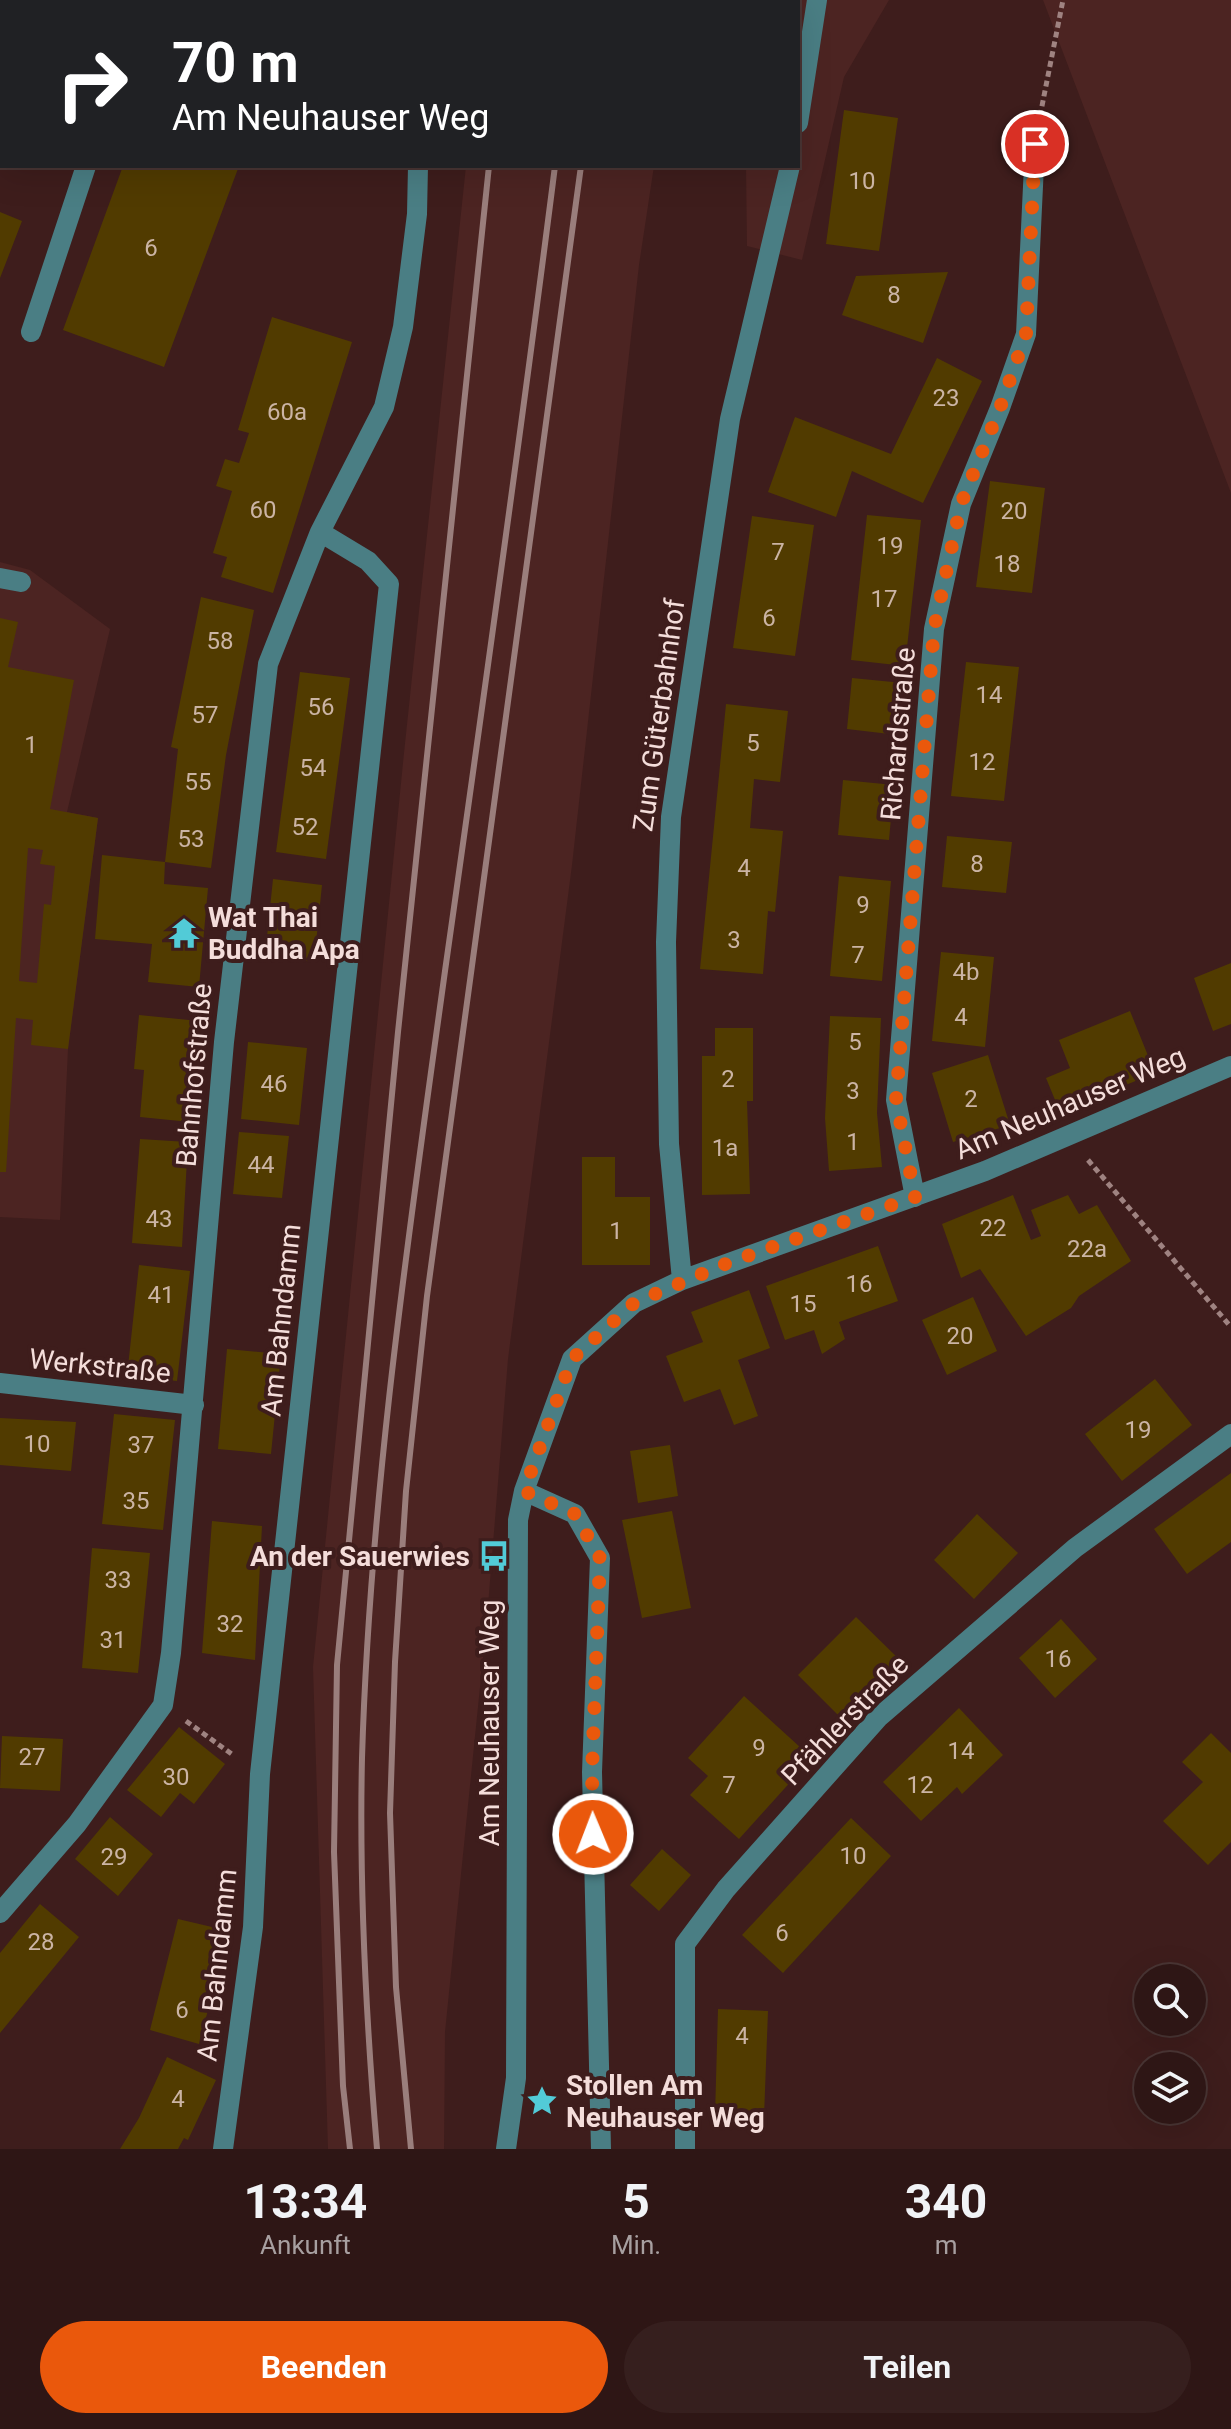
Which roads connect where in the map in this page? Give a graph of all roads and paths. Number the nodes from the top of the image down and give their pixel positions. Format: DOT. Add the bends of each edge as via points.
graph roads {
  1 [pos="817,0"];
  2 [pos="1063,0"];
  3 [pos="800,110"];
  4 [pos="1035,144"];
  5 [pos="85,168"];
  6 [pos="418,168"];
  7 [pos="790,168"];
  8 [pos="31,332"];
  9 [pos="320,532"];
  10 [pos="0,578"];
  11 [pos="21,582"];
  12 [pos="1231,1066"];
  13 [pos="1066,1135"];
  14 [pos="915,1197"];
  15 [pos="682,1280"];
  16 [pos="1231,1327"];
  17 [pos="0,1383"];
  18 [pos="194,1405"];
  19 [pos="1231,1434"];
  20 [pos="524,1491"];
  21 [pos="163,1705"];
  22 [pos="260,1774"];
  23 [pos="0,1913"];
  24 [pos="223,2149"];
  25 [pos="506,2149"];
  26 [pos="601,2149"];
  27 [pos="685,2149"];
  1 -- 3 [label="street"];
  2 -- 4 [label="path"];
  4 -- 14 [label="street, Richardstraße" via="1026,334 961,504 934,629 896,1100"];
  5 -- 8 [label="street"];
  6 -- 9 [label="street, Bahnhofstraße" via="403,327 384,407"];
  7 -- 15 [label="street, Zum Güterbahnhof" via="730,419 671,817 666,942 669,1144"];
  9 -- 18 [label="street, Bahnhofstraße" via="268,664 224,1042"];
  9 -- 22 [label="street, Am Bahndamm" via="368,561 389,584"];
  10 -- 11 [label="street"];
  12 -- 13 [label="street, Am Neuhauser Weg"];
  13 -- 14 [label="street, Am Neuhauser Weg"];
  13 -- 16 [label="path"];
  14 -- 15 [label="street, Am Neuhauser Weg"];
  15 -- 20 [label="street, Am Neuhauser Weg" via="634,1303 572,1359"];
  17 -- 18 [label="street, Werkstraße"];
  18 -- 21 [label="street, Bahnhofstraße"];
  19 -- 27 [label="street, Pfählerstraße" via="1075,1548 878,1718 726,1889 685,1944"];
  20 -- 25 [label="street, Am Neuhauser Weg" via="518,1520 516,2078"];
  20 -- 26 [label="street" via="575,1514 600,1558 592,1772"];
  21 -- 22 [label="path"];
  21 -- 23 [label="street, Bahnhofstraße" via="77,1824"];
  22 -- 24 [label="street, Am Bahndamm" via="253,1927"];
}
